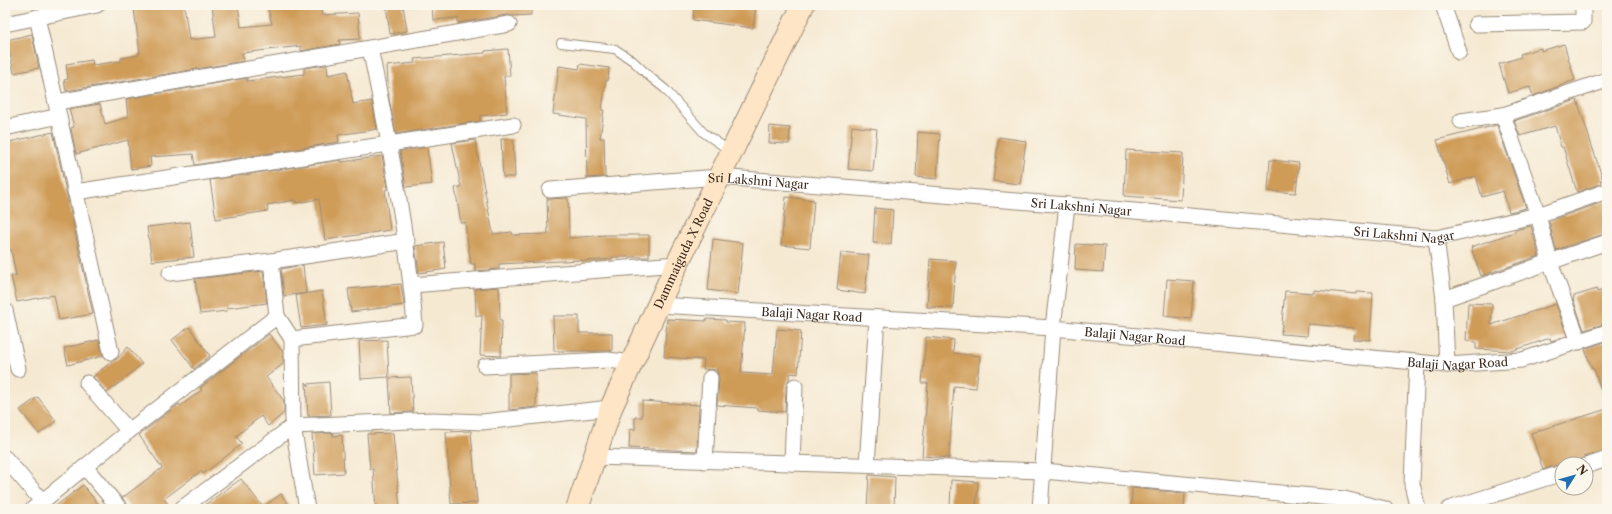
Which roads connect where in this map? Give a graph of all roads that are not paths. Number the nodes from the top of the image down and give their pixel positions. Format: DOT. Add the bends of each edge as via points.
graph roads {
  1 [pos="97,5"];
  2 [pos="803,5"];
  3 [pos="1443,5"];
  4 [pos="1583,5"];
  5 [pos="37,17"];
  6 [pos="5,24"];
  7 [pos="509,24"];
  8 [pos="1476,24"];
  9 [pos="561,42"];
  10 [pos="370,48"];
  11 [pos="1459,52"];
  12 [pos="1607,80"];
  13 [pos="58,109"];
  14 [pos="1503,115"];
  15 [pos="1461,121"];
  16 [pos="513,125"];
  17 [pos="5,128"];
  18 [pos="390,144"];
  19 [pos="731,152"];
  20 [pos="719,177"];
  21 [pos="550,190"];
  22 [pos="1607,191"];
  23 [pos="75,192"];
  24 [pos="1067,205"];
  25 [pos="1538,215"];
  26 [pos="1436,238"];
  27 [pos="406,241"];
  28 [pos="1607,242"];
  29 [pos="271,261"];
  30 [pos="1550,262"];
  31 [pos="677,264"];
  32 [pos="170,274"];
  33 [pos="412,285"];
  34 [pos="1444,299"];
  35 [pos="658,305"];
  36 [pos="5,310"];
  37 [pos="277,316"];
  38 [pos="877,318"];
  39 [pos="1053,328"];
  40 [pos="1607,332"];
  41 [pos="292,339"];
  42 [pos="1579,342"];
  43 [pos="111,352"];
  44 [pos="1417,362"];
  45 [pos="632,363"];
  46 [pos="1447,364"];
  47 [pos="484,366"];
  48 [pos="18,369"];
  49 [pos="710,378"];
  50 [pos="87,383"];
  51 [pos="795,386"];
  52 [pos="611,408"];
  53 [pos="293,426"];
  54 [pos="129,431"];
  55 [pos="5,458"];
  56 [pos="595,458"];
  57 [pos="1607,459"];
  58 [pos="705,461"];
  59 [pos="792,463"];
  60 [pos="1594,463"];
  61 [pos="867,466"];
  62 [pos="85,467"];
  63 [pos="1044,471"];
  64 [pos="1554,476"];
  65 [pos="37,505"];
  66 [pos="120,509"];
  67 [pos="181,509"];
  68 [pos="307,509"];
  69 [pos="577,509"];
  70 [pos="1040,509"];
  71 [pos="1385,509"];
  72 [pos="1418,509"];
  73 [pos="1449,509"];
  1 -- 5 [label="street"];
  2 -- 19 [label="street, Dammaiguda X Road"];
  3 -- 11 [label="street"];
  4 -- 8 [label="street" via="1583,22"];
  5 -- 6 [label="street"];
  5 -- 13 [label="street"];
  7 -- 10 [label="street"];
  9 -- 19 [label="lane" via="615,49 634,61 665,88 704,133"];
  10 -- 13 [label="street"];
  10 -- 18 [label="street"];
  12 -- 14 [label="street"];
  13 -- 17 [label="street"];
  13 -- 23 [label="street"];
  14 -- 15 [label="street"];
  14 -- 25 [label="street"];
  16 -- 18 [label="street"];
  18 -- 23 [label="street"];
  18 -- 27 [label="street"];
  19 -- 20 [label="street, Dammaiguda X Road"];
  20 -- 21 [label="street, Sri Lakshni Nagar"];
  20 -- 24 [label="street, Sri Lakshni Nagar"];
  20 -- 31 [label="street, Dammaiguda X Road"];
  22 -- 25 [label="street, Sri Lakshni Nagar"];
  23 -- 43 [label="street"];
  24 -- 26 [label="street, Sri Lakshni Nagar"];
  24 -- 39 [label="street"];
  25 -- 26 [label="street, Sri Lakshni Nagar"];
  25 -- 30 [label="street"];
  26 -- 34 [label="street"];
  27 -- 29 [label="street"];
  27 -- 33 [label="street"];
  28 -- 30 [label="street"];
  29 -- 32 [label="street"];
  29 -- 37 [label="street"];
  30 -- 34 [label="street"];
  30 -- 42 [label="street"];
  31 -- 33 [label="street"];
  31 -- 35 [label="street, Dammaiguda X Road"];
  33 -- 41 [label="street" via="416,324"];
  34 -- 46 [label="street"];
  35 -- 38 [label="street, Balaji Nagar Road"];
  35 -- 45 [label="street, Dammaiguda X Road"];
  36 -- 48 [label="street"];
  37 -- 41 [label="street"];
  37 -- 54 [label="street"];
  38 -- 39 [label="street, Balaji Nagar Road"];
  38 -- 61 [label="street"];
  39 -- 44 [label="street, Balaji Nagar Road"];
  39 -- 63 [label="street"];
  40 -- 42 [label="street, Balaji Nagar Road"];
  41 -- 53 [label="street"];
  42 -- 46 [label="street, Balaji Nagar Road" via="1522,360"];
  44 -- 46 [label="street, Balaji Nagar Road"];
  44 -- 72 [label="street" via="1412,484"];
  45 -- 47 [label="street" via="608,360"];
  45 -- 52 [label="street, Dammaiguda X Road"];
  49 -- 58 [label="street"];
  50 -- 54 [label="street"];
  51 -- 59 [label="street"];
  52 -- 53 [label="street" via="482,422 433,420"];
  52 -- 56 [label="street, Dammaiguda X Road"];
  53 -- 67 [label="street"];
  53 -- 68 [label="street"];
  54 -- 62 [label="street"];
  55 -- 65 [label="street"];
  56 -- 58 [label="street"];
  56 -- 69 [label="street, Dammaiguda X Road"];
  57 -- 60 [label="street"];
  58 -- 59 [label="street"];
  59 -- 61 [label="street"];
  61 -- 63 [label="street"];
  62 -- 65 [label="street"];
  62 -- 66 [label="street"];
  63 -- 70 [label="street"];
  63 -- 71 [label="street" via="1344,499"];
  64 -- 73 [label="street"];
}
